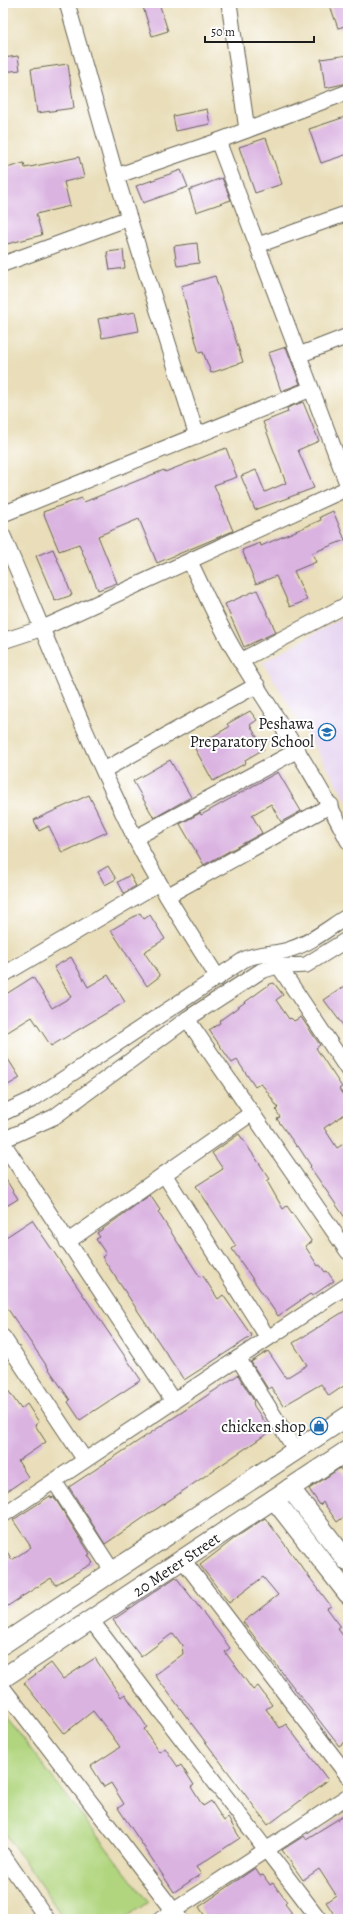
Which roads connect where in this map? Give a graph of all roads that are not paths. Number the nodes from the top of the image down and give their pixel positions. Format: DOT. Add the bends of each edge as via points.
graph roads {
  1 [pos="67,3"];
  2 [pos="229,3"];
  3 [pos="348,92"];
  4 [pos="247,130"];
  5 [pos="218,141"];
  6 [pos="116,176"];
  7 [pos="348,213"];
  8 [pos="129,218"];
  9 [pos="258,245"];
  10 [pos="3,264"];
  11 [pos="348,336"];
  12 [pos="299,355"];
  13 [pos="311,389"];
  14 [pos="197,436"];
  15 [pos="348,487"];
  16 [pos="3,514"];
  17 [pos="3,536"];
  18 [pos="190,562"];
  19 [pos="348,604"];
  20 [pos="43,628"];
  21 [pos="3,642"];
  22 [pos="240,661"];
  23 [pos="257,685"];
  24 [pos="298,750"];
  25 [pos="104,770"];
  26 [pos="331,805"];
  27 [pos="135,838"];
  28 [pos="348,841"];
  29 [pos="159,883"];
  30 [pos="167,896"];
  31 [pos="348,916"];
  32 [pos="348,939"];
  33 [pos="270,952"];
  34 [pos="280,967"];
  35 [pos="3,975"];
  36 [pos="218,978"];
  37 [pos="187,1019"];
  38 [pos="348,1070"];
  39 [pos="3,1112"];
  40 [pos="252,1113"];
  41 [pos="3,1142"];
  42 [pos="164,1174"];
  43 [pos="67,1242"];
  44 [pos="348,1252"];
  45 [pos="348,1285"];
  46 [pos="3,1337"];
  47 [pos="268,1338"];
  48 [pos="238,1358"];
  49 [pos="173,1402"];
  50 [pos="348,1416"];
  51 [pos="348,1450"];
  52 [pos="296,1451"];
  53 [pos="85,1460"];
  54 [pos="54,1480"];
  55 [pos="290,1488"];
  56 [pos="274,1499"];
  57 [pos="204,1511"];
  58 [pos="3,1515"];
  59 [pos="220,1535"];
  60 [pos="183,1560"];
  61 [pos="348,1562"];
  62 [pos="113,1572"];
  63 [pos="348,1594"];
  64 [pos="92,1620"];
  65 [pos="3,1644"];
  66 [pos="3,1678"];
  67 [pos="3,1688"];
  68 [pos="348,1776"];
  69 [pos="348,1796"];
  70 [pos="267,1849"];
  71 [pos="3,1855"];
  72 [pos="177,1915"];
  73 [pos="47,1919"];
  74 [pos="160,1919"];
  75 [pos="319,1919"];
  1 -- 6 [label="street"];
  2 -- 4 [label="street"];
  3 -- 4 [label="street"];
  4 -- 5 [label="street"];
  5 -- 6 [label="street"];
  5 -- 9 [label="street"];
  6 -- 8 [label="street"];
  7 -- 9 [label="street"];
  8 -- 10 [label="street"];
  8 -- 14 [label="street"];
  9 -- 12 [label="street"];
  11 -- 12 [label="street"];
  12 -- 13 [label="street"];
  13 -- 14 [label="street"];
  13 -- 15 [label="street"];
  14 -- 16 [label="street"];
  15 -- 18 [label="street"];
  17 -- 20 [label="street"];
  18 -- 20 [label="street"];
  18 -- 22 [label="street"];
  19 -- 22 [label="street"];
  20 -- 21 [label="street"];
  20 -- 25 [label="street"];
  22 -- 23 [label="street"];
  23 -- 24 [label="street"];
  23 -- 25 [label="street"];
  24 -- 26 [label="street"];
  24 -- 27 [label="street"];
  25 -- 27 [label="street"];
  26 -- 28 [label="street"];
  26 -- 30 [label="street"];
  27 -- 29 [label="street"];
  29 -- 30 [label="street"];
  29 -- 35 [label="street"];
  30 -- 36 [label="street"];
  31 -- 33 [label="street" via="295,948"];
  32 -- 34 [label="street" via="306,965"];
  33 -- 34 [label="street"];
  33 -- 36 [label="street" via="245,959"];
  34 -- 37 [label="street" via="261,971"];
  34 -- 38 [label="street"];
  36 -- 39 [label="street" via="33,1099"];
  37 -- 40 [label="street"];
  37 -- 41 [label="street" via="54,1117"];
  40 -- 42 [label="street"];
  40 -- 44 [label="street"];
  41 -- 43 [label="street"];
  42 -- 43 [label="street"];
  42 -- 47 [label="street"];
  43 -- 49 [label="street"];
  45 -- 47 [label="street"];
  46 -- 53 [label="street"];
  47 -- 48 [label="street"];
  48 -- 49 [label="street"];
  48 -- 52 [label="street"];
  49 -- 53 [label="street"];
  50 -- 52 [label="main road, 20 Meter Street"];
  51 -- 55 [label="main road, 20 Meter Street"];
  52 -- 57 [label="main road, 20 Meter Street"];
  53 -- 54 [label="street"];
  54 -- 58 [label="street"];
  54 -- 62 [label="street"];
  55 -- 56 [label="main road, 20 Meter Street"];
  55 -- 61 [label="main road"];
  56 -- 59 [label="main road, 20 Meter Street"];
  56 -- 63 [label="main road"];
  57 -- 59 [label="main road"];
  57 -- 62 [label="main road, 20 Meter Street"];
  59 -- 60 [label="main road, 20 Meter Street"];
  60 -- 64 [label="main road, 20 Meter Street"];
  60 -- 68 [label="street"];
  62 -- 65 [label="main road, 20 Meter Street"];
  64 -- 66 [label="main road, 20 Meter Street"];
  64 -- 70 [label="street"];
  67 -- 72 [label="street"];
  69 -- 70 [label="street"];
  70 -- 72 [label="street"];
  70 -- 75 [label="street"];
  71 -- 73 [label="street"];
  72 -- 74 [label="street"];
}
